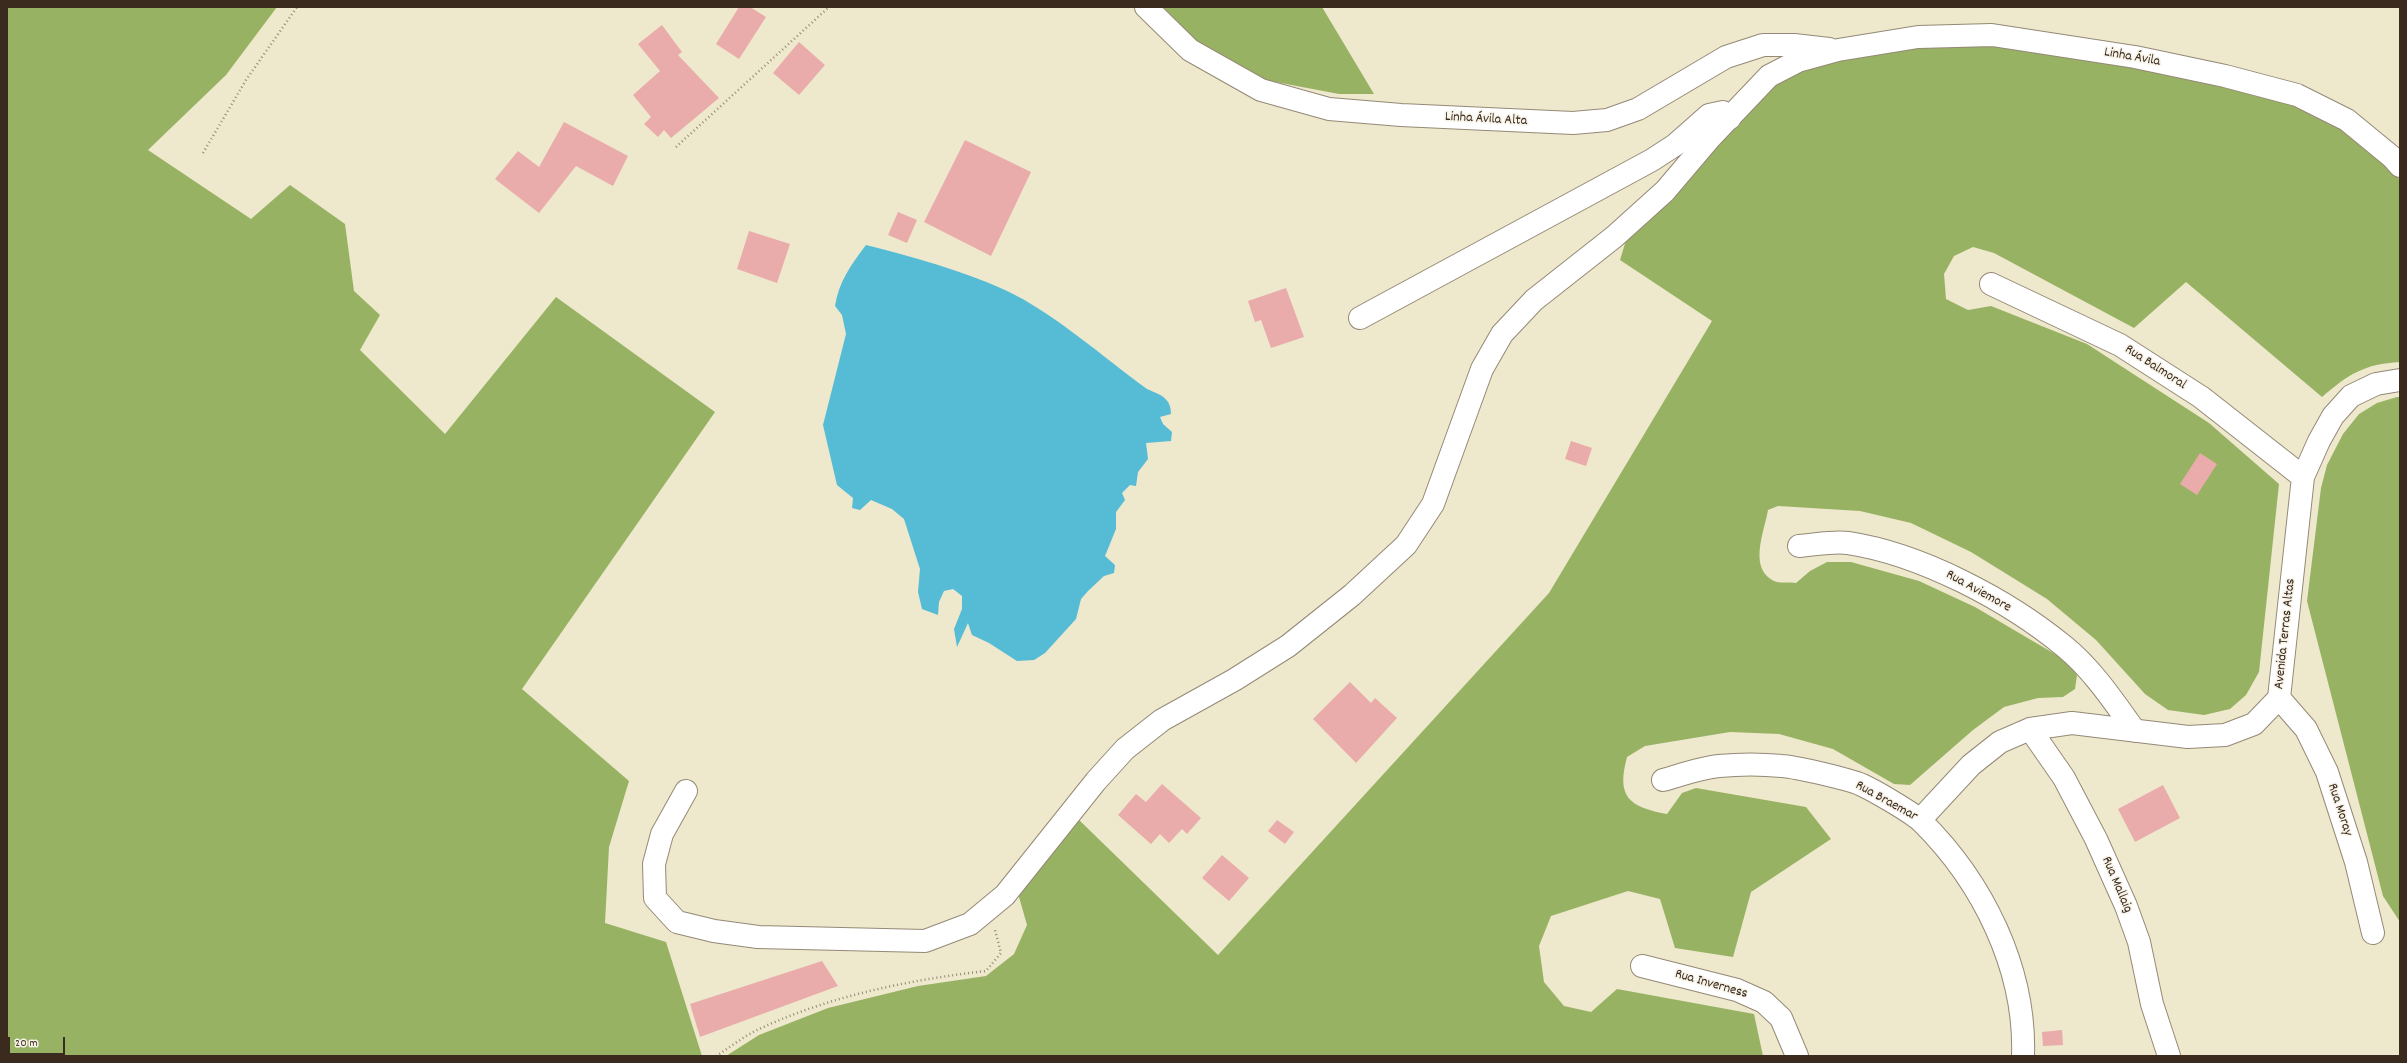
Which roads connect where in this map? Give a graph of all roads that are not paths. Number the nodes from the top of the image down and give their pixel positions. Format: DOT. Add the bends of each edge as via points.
graph roads {
  1 [pos="1146,7"];
  2 [pos="1838,50"];
  3 [pos="1730,118"];
  4 [pos="2400,166"];
  5 [pos="1991,284"];
  6 [pos="1360,318"];
  7 [pos="2400,380"];
  8 [pos="2303,477"];
  9 [pos="1799,546"];
  10 [pos="2279,698"];
  11 [pos="2030,729"];
  12 [pos="2135,731"];
  13 [pos="1663,780"];
  14 [pos="686,791"];
  15 [pos="1920,820"];
  16 [pos="2373,933"];
  17 [pos="1642,966"];
  18 [pos="1796,1056"];
  19 [pos="2023,1056"];
  20 [pos="2169,1056"];
  1 -- 2 [label="street, Linha Ávila Alta" via="1190,50 1261,90 1329,109 1409,116 1573,123 1607,120 1638,108 1726,57 1763,45 1794,45"];
  2 -- 3 [label="street" via="1798,61 1769,76"];
  2 -- 4 [label="street, Linha Ávila" via="1918,37 1992,35 2150,60 2298,95 2347,120"];
  3 -- 6 [label="street" via="1723,112 1709,115 1675,145 1652,160"];
  3 -- 14 [label="street" via="1665,192 1614,237 1534,300 1502,334 1482,369 1433,504 1406,545 1352,595 1288,646 1162,720 1125,748 1005,895 970,924 924,941 758,937 714,931 677,922 655,898 654,864 662,834"];
  5 -- 8 [label="street, Rua Balmoral" via="2120,346 2201,397"];
  7 -- 8 [label="street, Avenida Terras Altas" via="2376,384 2352,396 2333,416"];
  8 -- 10 [label="street, Avenida Terras Altas"];
  9 -- 12 [label="street, Rua Aviemore" via="1847,543 1922,563 1994,598 2066,648 2106,691"];
  10 -- 12 [label="street, Avenida Terras Altas" via="2254,724 2225,735 2188,737"];
  10 -- 16 [label="street, Rua Moray" via="2306,729 2327,772 2356,862"];
  11 -- 12 [label="street, Avenida Terras Altas" via="2072,722"];
  11 -- 15 [label="street, Avenida Terras Altas" via="2000,742 1971,765"];
  11 -- 20 [label="street, Rua Mallaig" via="2067,785 2096,839 2126,906 2139,942 2152,1004"];
  13 -- 15 [label="street, Rua Braemar" via="1718,766 1783,766 1861,785"];
  15 -- 19 [label="street, Rua Braemar" via="1960,865 1987,909 1998,934 2015,976 2024,1037"];
  17 -- 18 [label="street, Rua Inverness" via="1737,990 1764,1002 1780,1018"];
}
